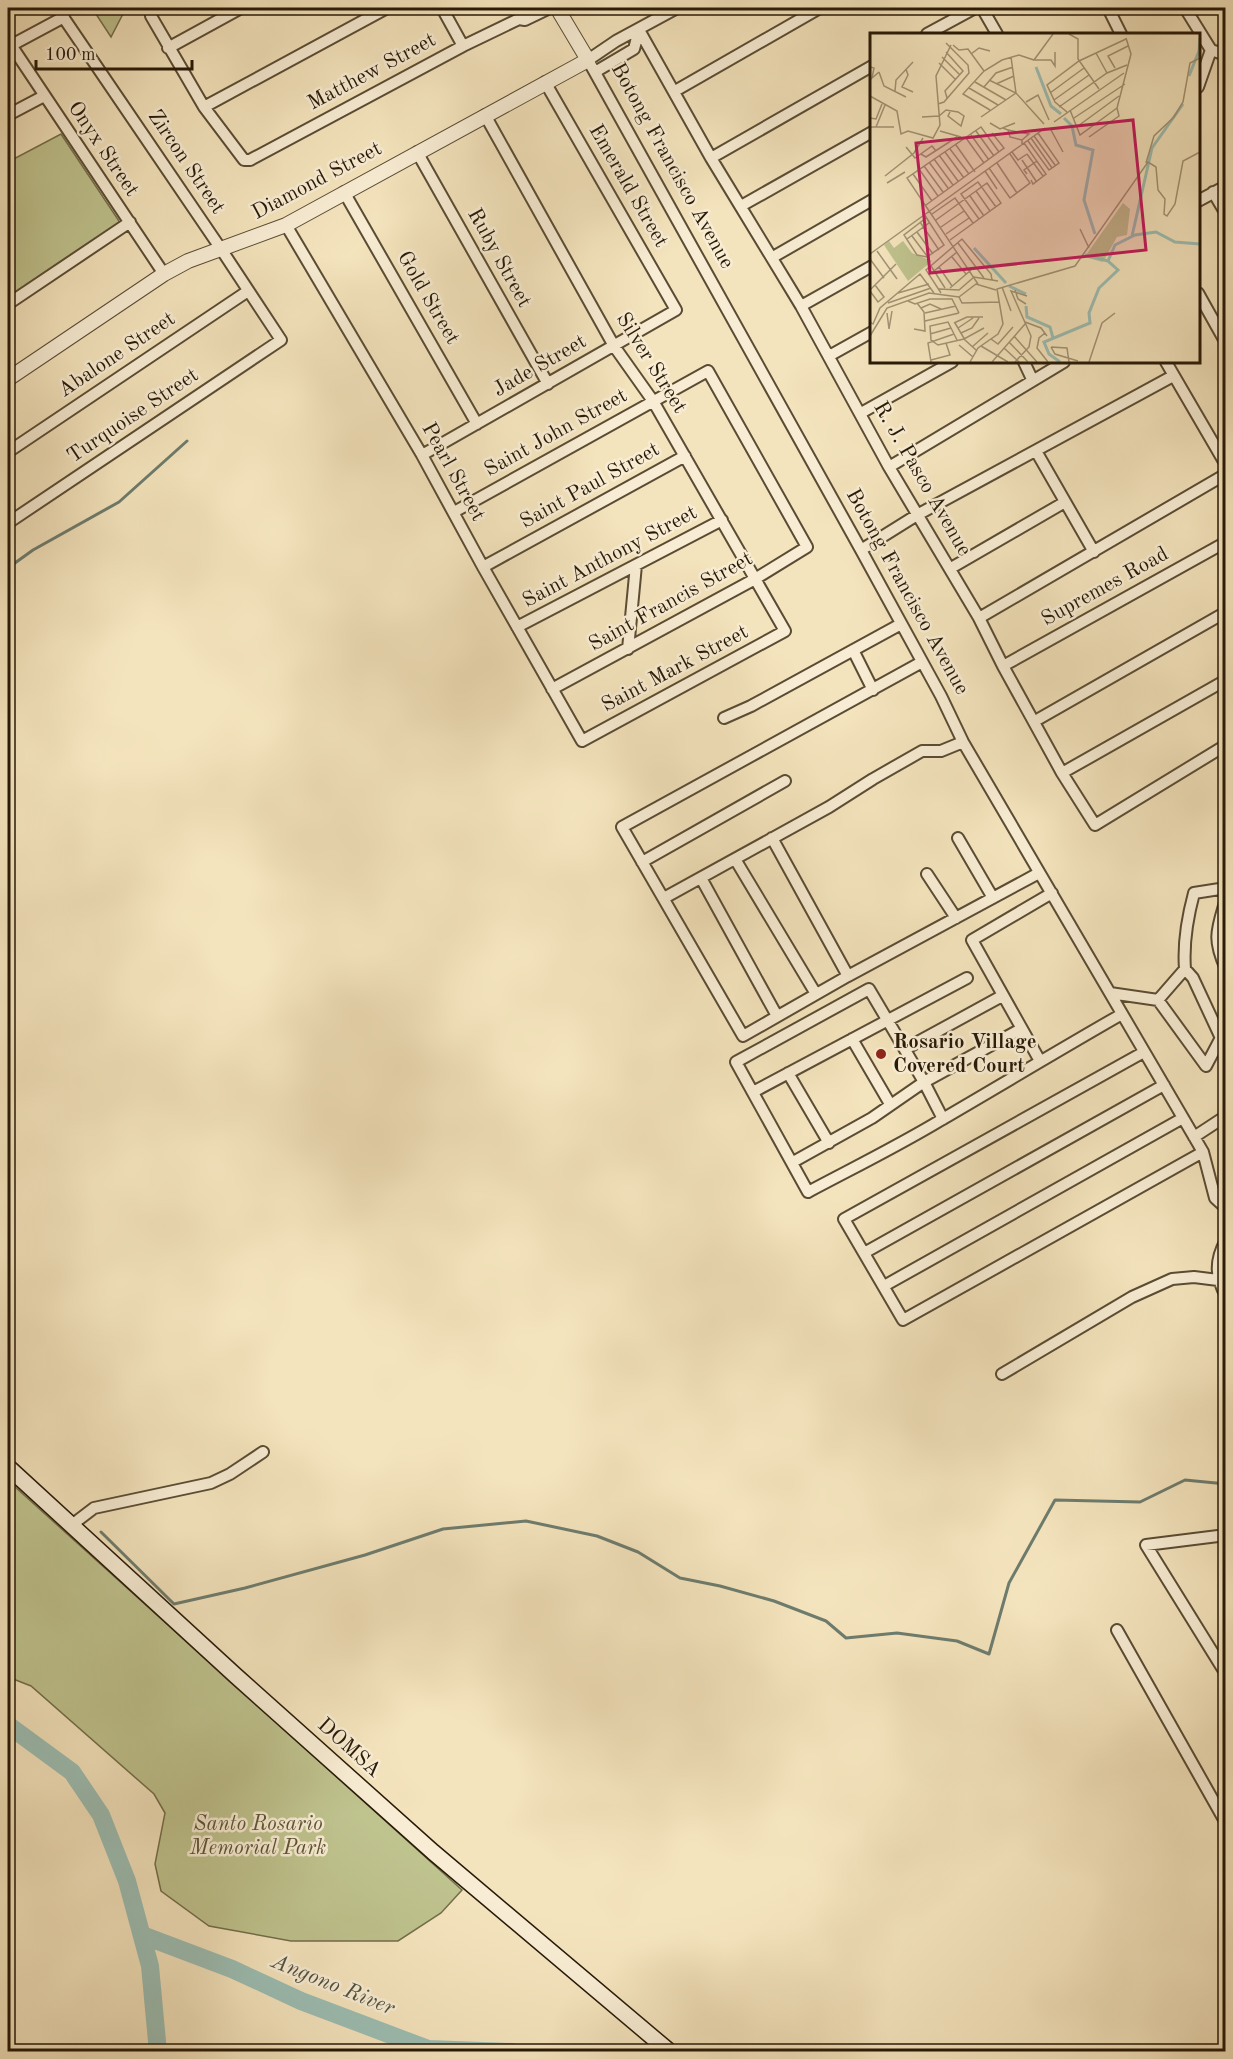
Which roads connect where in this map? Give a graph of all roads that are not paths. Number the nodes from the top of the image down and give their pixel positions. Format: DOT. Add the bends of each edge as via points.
graph roads {
  1 [pos="57,8"];
  2 [pos="150,8"];
  3 [pos="241,8"];
  4 [pos="387,8"];
  5 [pos="442,8"];
  6 [pos="513,8"];
  7 [pos="527,8"];
  8 [pos="550,8"];
  9 [pos="557,8"];
  10 [pos="677,8"];
  11 [pos="820,8"];
  12 [pos="975,8"];
  13 [pos="982,8"];
  14 [pos="1108,8"];
  15 [pos="1185,8"];
  16 [pos="64,17"];
  17 [pos="519,19"];
  18 [pos="639,30"];
  19 [pos="929,33"];
  20 [pos="996,33"];
  21 [pos="1120,33"];
  22 [pos="9,46"];
  23 [pos="463,46"];
  24 [pos="168,48"];
  25 [pos="1211,50"];
  26 [pos="1226,55"];
  27 [pos="588,60"];
  28 [pos="870,67"];
  29 [pos="595,72"];
  30 [pos="1200,81"];
  31 [pos="545,82"];
  32 [pos="675,91"];
  33 [pos="44,96"];
  34 [pos="204,107"];
  35 [pos="8,115"];
  36 [pos="485,115"];
  37 [pos="870,133"];
  38 [pos="417,152"];
  39 [pos="711,158"];
  40 [pos="1226,186"];
  41 [pos="344,192"];
  42 [pos="1213,192"];
  43 [pos="1200,200"];
  44 [pos="870,201"];
  45 [pos="741,206"];
  46 [pos="1226,214"];
  47 [pos="130,222"];
  48 [pos="286,225"];
  49 [pos="221,249"];
  50 [pos="773,257"];
  51 [pos="870,267"];
  52 [pos="164,274"];
  53 [pos="248,291"];
  54 [pos="1200,296"];
  55 [pos="8,304"];
  56 [pos="801,306"];
  57 [pos="676,310"];
  58 [pos="870,333"];
  59 [pos="281,340"];
  60 [pos="1226,343"];
  61 [pos="614,346"];
  62 [pos="829,356"];
  63 [pos="950,363"];
  64 [pos="1024,363"];
  65 [pos="1062,363"];
  66 [pos="1166,363"];
  67 [pos="1173,376"];
  68 [pos="8,379"];
  69 [pos="1032,379"];
  70 [pos="548,384"];
  71 [pos="653,401"];
  72 [pos="861,413"];
  73 [pos="477,424"];
  74 [pos="1036,451"];
  75 [pos="8,452"];
  76 [pos="422,455"];
  77 [pos="685,456"];
  78 [pos="1226,465"];
  79 [pos="889,467"];
  80 [pos="1226,474"];
  81 [pos="1065,502"];
  82 [pos="454,512"];
  83 [pos="917,515"];
  84 [pos="722,520"];
  85 [pos="8,523"];
  86 [pos="1226,542"];
  87 [pos="807,547"];
  88 [pos="861,549"];
  89 [pos="1094,552"];
  90 [pos="636,565"];
  91 [pos="483,567"];
  92 [pos="951,568"];
  93 [pos="755,579"];
  94 [pos="1226,612"];
  95 [pos="979,618"];
  96 [pos="901,624"];
  97 [pos="517,627"];
  98 [pos="785,632"];
  99 [pos="628,649"];
  100 [pos="853,650"];
  101 [pos="922,662"];
  102 [pos="1003,666"];
  103 [pos="1226,680"];
  104 [pos="552,689"];
  105 [pos="873,690"];
  106 [pos="724,718"];
  107 [pos="1035,721"];
  108 [pos="582,741"];
  109 [pos="963,742"];
  110 [pos="1226,745"];
  111 [pos="1062,773"];
  112 [pos="785,781"];
  113 [pos="772,838"];
  114 [pos="958,838"];
  115 [pos="735,859"];
  116 [pos="642,862"];
  117 [pos="1040,873"];
  118 [pos="927,874"];
  119 [pos="701,878"];
  120 [pos="1226,888"];
  121 [pos="1052,893"];
  122 [pos="664,898"];
  123 [pos="993,898"];
  124 [pos="1226,899"];
  125 [pos="956,918"];
  126 [pos="1185,969"];
  127 [pos="1226,969"];
  128 [pos="848,976"];
  129 [pos="967,978"];
  130 [pos="1110,993"];
  131 [pos="816,994"];
  132 [pos="1002,996"];
  133 [pos="1158,1000"];
  134 [pos="1122,1014"];
  135 [pos="777,1016"];
  136 [pos="888,1020"];
  137 [pos="1021,1029"];
  138 [pos="1223,1032"];
  139 [pos="852,1039"];
  140 [pos="905,1049"];
  141 [pos="1144,1052"];
  142 [pos="1040,1061"];
  143 [pos="788,1073"];
  144 [pos="924,1082"];
  145 [pos="1164,1085"];
  146 [pos="753,1092"];
  147 [pos="890,1104"];
  148 [pos="1226,1116"];
  149 [pos="1183,1118"];
  150 [pos="943,1119"];
  151 [pos="1194,1137"];
  152 [pos="829,1143"];
  153 [pos="1203,1152"];
  154 [pos="793,1162"];
  155 [pos="1226,1208"];
  156 [pos="1226,1240"];
  157 [pos="864,1253"];
  158 [pos="1218,1280"];
  159 [pos="884,1286"];
  160 [pos="1226,1296"];
  161 [pos="1002,1374"];
  162 [pos="262,1452"];
  163 [pos="8,1467"];
  164 [pos="73,1524"];
  165 [pos="1226,1535"];
  166 [pos="1117,1630"];
  167 [pos="1226,1674"];
  168 [pos="1226,1823"];
  169 [pos="670,2052"];
  1 -- 16 [label="street, Zircon Street"];
  2 -- 24 [label="street"];
  3 -- 24 [label="street"];
  4 -- 34 [label="street"];
  5 -- 23 [label="street"];
  6 -- 17 [label="street"];
  7 -- 17 [label="street"];
  8 -- 17 [label="street, Matthew Street"];
  9 -- 27 [label="street, Botong Francisco Avenue"];
  10 -- 18 [label="street"];
  11 -- 32 [label="street"];
  12 -- 19 [label="street"];
  13 -- 20 [label="street"];
  14 -- 21 [label="street"];
  15 -- 25 [label="street"];
  16 -- 22 [label="street"];
  16 -- 49 [label="street, Zircon Street"];
  17 -- 23 [label="street, Matthew Street"];
  18 -- 27 [label="street"];
  18 -- 29 [label="street" via="634,49"];
  18 -- 32 [label="street, R. J. Pasco Avenue"];
  22 -- 33 [label="street, Onyx Street"];
  23 -- 34 [label="street, Matthew Street" via="250,160 244,160"];
  24 -- 34 [label="street"];
  25 -- 26 [label="street"];
  25 -- 30 [label="street"];
  27 -- 29 [label="street, Botong Francisco Avenue"];
  27 -- 31 [label="street, Diamond Street"];
  28 -- 39 [label="street"];
  29 -- 88 [label="street, Botong Francisco Avenue"];
  31 -- 36 [label="street, Diamond Street"];
  31 -- 57 [label="street, Emerald Street"];
  32 -- 39 [label="street, R. J. Pasco Avenue"];
  33 -- 35 [label="street"];
  33 -- 47 [label="street, Onyx Street"];
  36 -- 38 [label="street, Diamond Street"];
  36 -- 61 [label="street, Silver Street"];
  37 -- 45 [label="street"];
  38 -- 41 [label="street, Diamond Street"];
  38 -- 70 [label="street, Ruby Street"];
  39 -- 45 [label="street, R. J. Pasco Avenue"];
  40 -- 42 [label="street"];
  41 -- 48 [label="street, Diamond Street"];
  41 -- 73 [label="street, Gold Street"];
  42 -- 43 [label="street"];
  42 -- 46 [label="street"];
  44 -- 50 [label="street"];
  45 -- 50 [label="street, R. J. Pasco Avenue"];
  47 -- 52 [label="street, Onyx Street"];
  47 -- 55 [label="street"];
  48 -- 49 [label="street, Diamond Street"];
  48 -- 76 [label="street, Pearl Street"];
  49 -- 52 [label="street, Diamond Street"];
  49 -- 53 [label="street, Zircon Street"];
  50 -- 56 [label="street, R. J. Pasco Avenue"];
  51 -- 56 [label="street"];
  52 -- 68 [label="street, Diamond Street"];
  53 -- 59 [label="street, Zircon Street"];
  53 -- 75 [label="street, Abalone Street"];
  54 -- 60 [label="street"];
  56 -- 62 [label="street, R. J. Pasco Avenue"];
  57 -- 61 [label="street, Jade Street"];
  58 -- 62 [label="street"];
  59 -- 85 [label="street, Turquoise Street"];
  61 -- 70 [label="street, Jade Street"];
  61 -- 71 [label="street, Silver Street"];
  62 -- 72 [label="street, R. J. Pasco Avenue"];
  63 -- 72 [label="street"];
  64 -- 69 [label="street"];
  65 -- 69 [label="street"];
  66 -- 67 [label="street"];
  67 -- 74 [label="street"];
  67 -- 78 [label="street"];
  69 -- 79 [label="street"];
  70 -- 73 [label="street, Jade Street"];
  71 -- 77 [label="street, Silver Street"];
  71 -- 82 [label="street, Saint John Street"];
  71 -- 87 [label="street, Saint John Street" via="708,371"];
  72 -- 79 [label="street, R. J. Pasco Avenue"];
  73 -- 76 [label="street, Jade Street"];
  74 -- 81 [label="street"];
  74 -- 83 [label="street"];
  76 -- 82 [label="street, Pearl Street"];
  77 -- 84 [label="street, Silver Street"];
  77 -- 91 [label="street, Saint Paul Street"];
  79 -- 83 [label="street, R. J. Pasco Avenue"];
  80 -- 89 [label="street"];
  81 -- 89 [label="street"];
  81 -- 92 [label="street"];
  82 -- 91 [label="street, Pearl Street"];
  83 -- 88 [label="street"];
  83 -- 92 [label="street, R. J. Pasco Avenue"];
  84 -- 90 [label="street, Saint Anthony Street"];
  84 -- 93 [label="street, Silver Street"];
  86 -- 102 [label="street, Supremes Road"];
  87 -- 93 [label="street, Saint Francis Street"];
  88 -- 96 [label="street, Botong Francisco Avenue"];
  89 -- 95 [label="street"];
  90 -- 97 [label="street, Saint Anthony Street"];
  90 -- 99 [label="street"];
  91 -- 97 [label="street, Pearl Street"];
  92 -- 95 [label="street, R. J. Pasco Avenue"];
  93 -- 98 [label="street, Silver Street"];
  93 -- 99 [label="street, Saint Francis Street"];
  94 -- 107 [label="street"];
  95 -- 102 [label="street, R. J. Pasco Avenue"];
  96 -- 100 [label="street"];
  96 -- 101 [label="street, Botong Francisco Avenue"];
  97 -- 104 [label="street, Pearl Street"];
  98 -- 108 [label="street, Saint Mark Street"];
  99 -- 104 [label="street, Saint Francis Street"];
  100 -- 105 [label="street"];
  100 -- 106 [label="street"];
  101 -- 105 [label="street"];
  101 -- 109 [label="street, Botong Francisco Avenue"];
  102 -- 107 [label="street, R. J. Pasco Avenue"];
  103 -- 111 [label="street"];
  104 -- 108 [label="street, Pearl Street"];
  105 -- 116 [label="street" via="622,827"];
  107 -- 111 [label="street, R. J. Pasco Avenue"];
  109 -- 113 [label="street" via="941,750 922,751"];
  109 -- 117 [label="street, Botong Francisco Avenue"];
  110 -- 111 [label="street, R. J. Pasco Avenue" via="1095,825"];
  112 -- 116 [label="street"];
  113 -- 115 [label="street"];
  113 -- 128 [label="street"];
  114 -- 123 [label="street"];
  115 -- 119 [label="street"];
  115 -- 131 [label="street"];
  116 -- 122 [label="street"];
  117 -- 121 [label="street, Botong Francisco Avenue"];
  117 -- 123 [label="street"];
  118 -- 125 [label="street"];
  119 -- 122 [label="street"];
  119 -- 135 [label="street"];
  120 -- 126 [label="street" via="1194,893 1186,923"];
  121 -- 130 [label="street, Botong Francisco Avenue"];
  121 -- 132 [label="street" via="972,940"];
  122 -- 135 [label="street" via="743,1036"];
  123 -- 125 [label="street"];
  124 -- 127 [label="street" via="1216,932 1217,951"];
  125 -- 128 [label="street"];
  126 -- 133 [label="street"];
  126 -- 138 [label="street"];
  128 -- 131 [label="street"];
  129 -- 136 [label="street"];
  130 -- 133 [label="street"];
  130 -- 134 [label="street, Botong Francisco Avenue"];
  131 -- 135 [label="street"];
  132 -- 137 [label="street"];
  132 -- 140 [label="street"];
  133 -- 138 [label="street" via="1206,1066"];
  134 -- 141 [label="street, Botong Francisco Avenue"];
  134 -- 142 [label="street"];
  136 -- 139 [label="street"];
  136 -- 140 [label="street"];
  136 -- 146 [label="street" via="869,989 736,1062"];
  137 -- 142 [label="street"];
  137 -- 144 [label="street"];
  139 -- 143 [label="street"];
  139 -- 147 [label="street"];
  140 -- 144 [label="street"];
  141 -- 145 [label="street, Botong Francisco Avenue"];
  141 -- 157 [label="street" via="844,1219"];
  142 -- 150 [label="street"];
  143 -- 146 [label="street"];
  143 -- 152 [label="street"];
  144 -- 147 [label="street"];
  144 -- 150 [label="street"];
  145 -- 149 [label="street, Botong Francisco Avenue"];
  145 -- 157 [label="street"];
  146 -- 154 [label="street"];
  147 -- 152 [label="street"];
  148 -- 151 [label="street"];
  149 -- 151 [label="street, Botong Francisco Avenue"];
  149 -- 159 [label="street"];
  150 -- 154 [label="street" via="808,1192"];
  151 -- 153 [label="street, Botong Francisco Avenue"];
  152 -- 154 [label="street"];
  153 -- 155 [label="street, Botong Francisco Avenue" via="1215,1198"];
  153 -- 159 [label="street" via="903,1320"];
  156 -- 158 [label="street" via="1219,1253"];
  157 -- 159 [label="street"];
  158 -- 160 [label="street"];
  158 -- 161 [label="street" via="1183,1278 1152,1288"];
  162 -- 164 [label="street" via="211,1483 94,1508"];
  163 -- 164 [label="main road, DOMSA"];
  164 -- 169 [label="main road, DOMSA" via="424,1844"];
  165 -- 167 [label="street" via="1146,1545"];
  166 -- 168 [label="street"];
}
